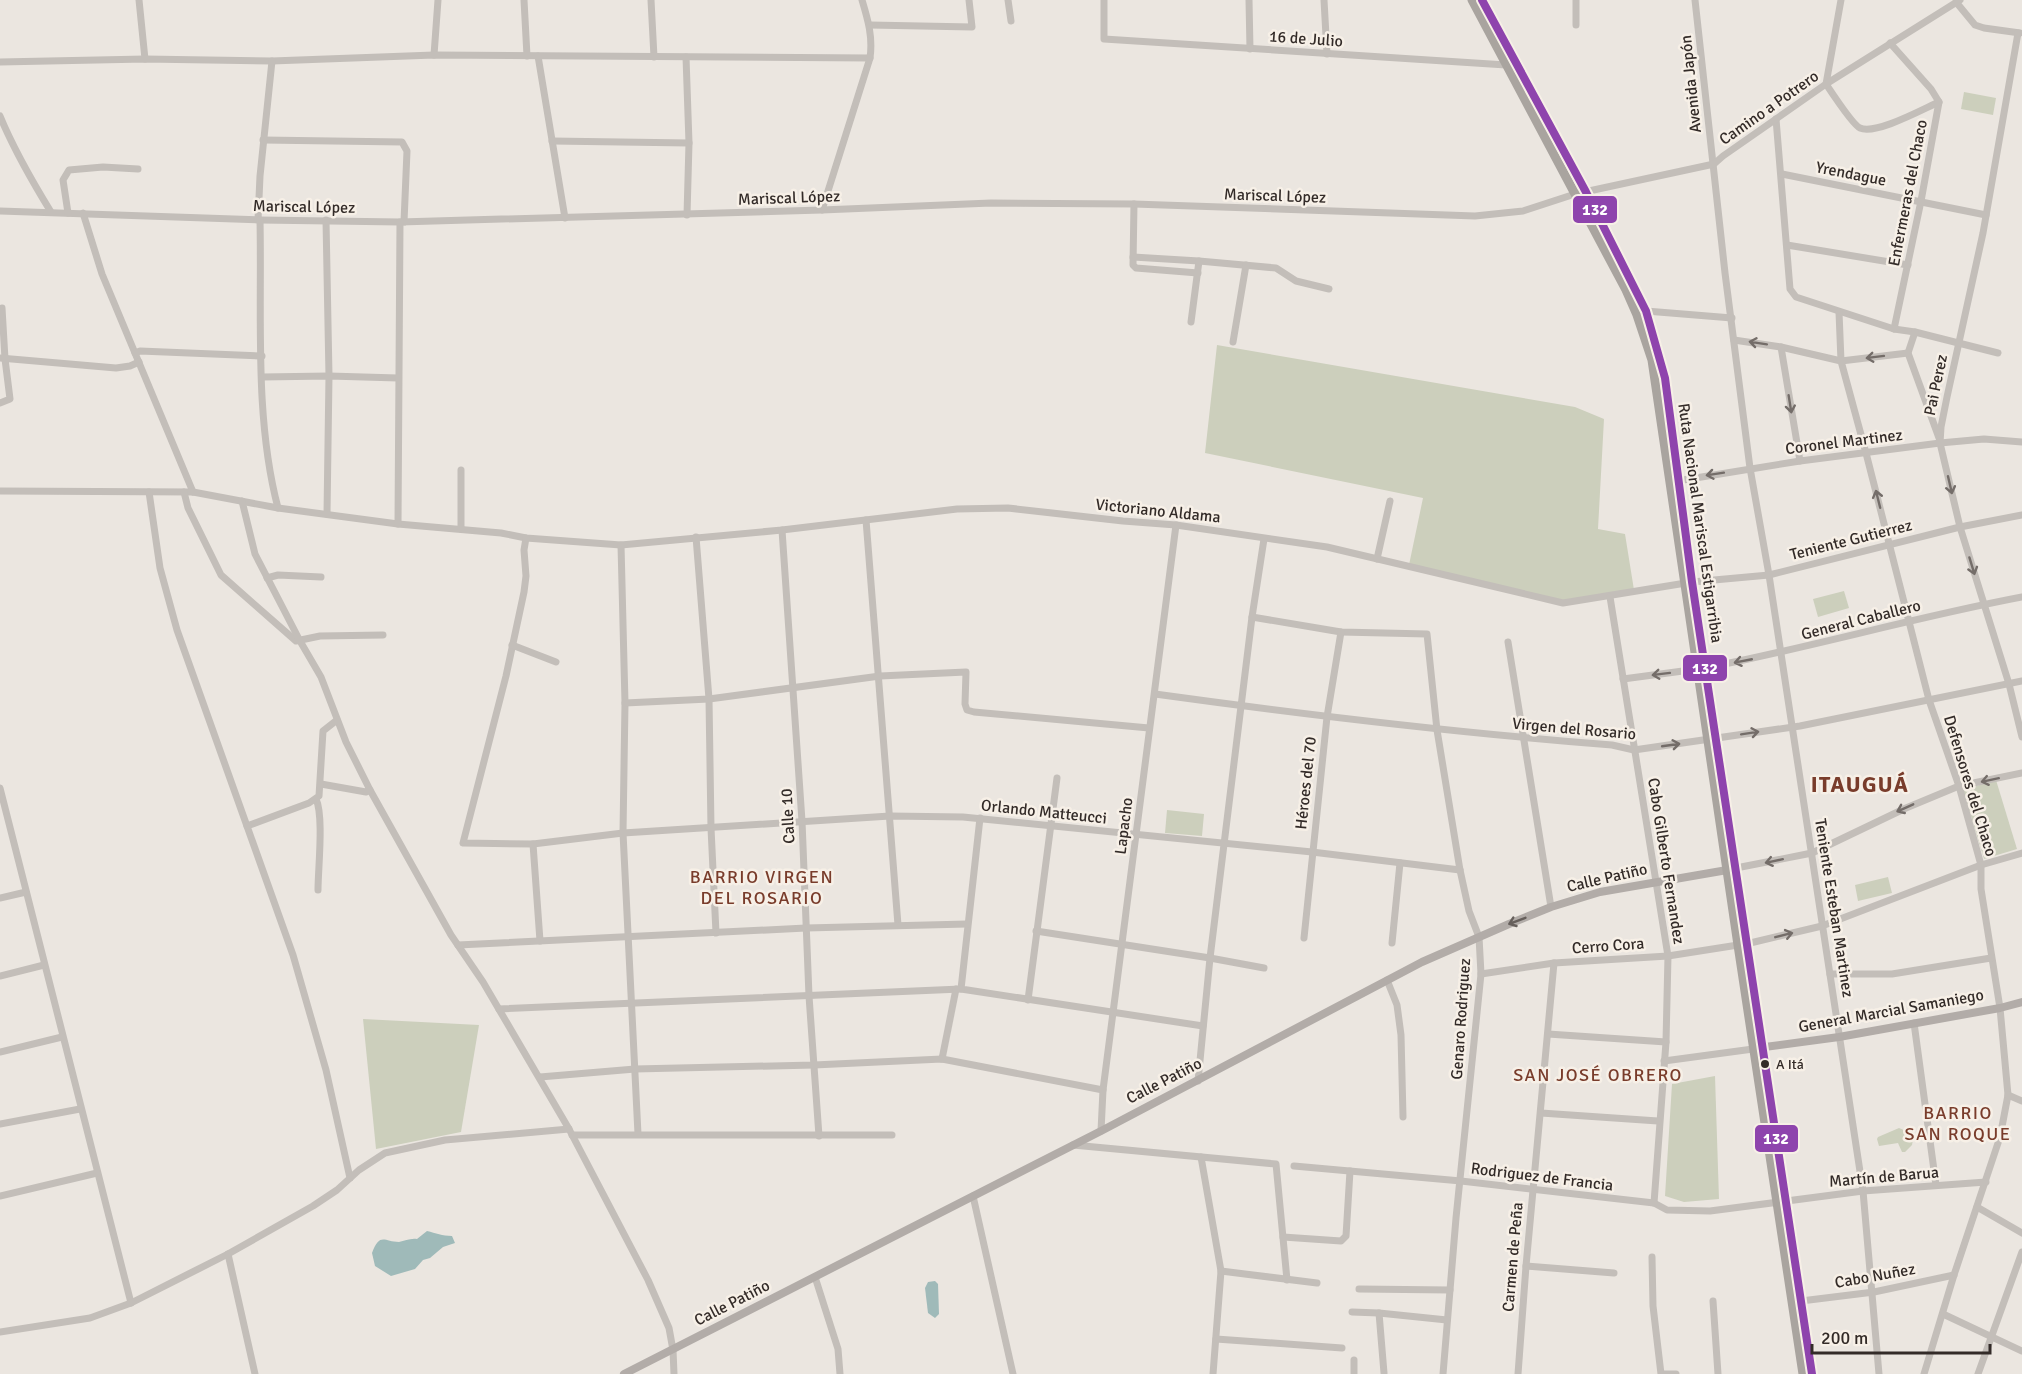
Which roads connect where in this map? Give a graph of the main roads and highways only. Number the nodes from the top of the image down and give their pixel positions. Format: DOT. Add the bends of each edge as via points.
graph roads {
  1 [pos="1472,0"];
  2 [pos="1482,0"];
  3 [pos="1675,481"];
  4 [pos="1732,869"];
  5 [pos="1742,945"];
  6 [pos="2022,1002"];
  7 [pos="1764,1047"];
  8 [pos="1753,1048"];
  9 [pos="1781,1202"];
  10 [pos="624,1374"];
  11 [pos="1803,1374"];
  12 [pos="1812,1374"];
  1 -- 3 [label="highway, Ruta Nacional Mariscal Estigarribia" via="1626,290 1657,380"];
  2 -- 3 [label="highway, Ruta Nacional Mariscal Estigarribia" via="1646,311 1664,370"];
  3 -- 4 [label="highway, Ruta Nacional Mariscal Estigarribia"];
  4 -- 5 [label="highway, Ruta Nacional Mariscal Estigarribia"];
  4 -- 10 [label="main road, Calle Patiño, one-way" via="1600,892 1551,907 1422,962"];
  5 -- 7 [label="highway, Ruta Nacional Mariscal Estigarribia"];
  5 -- 8 [label="highway, Ruta Nacional Mariscal Estigarribia"];
  6 -- 7 [label="main road, General Marcial Samaniego" via="1839,1037"];
  7 -- 8 [label="main road, General Marcial Samaniego"];
  7 -- 9 [label="highway, Ruta Nacional Mariscal Estigarribia"];
  8 -- 9 [label="highway, Ruta Nacional Mariscal Estigarribia"];
  9 -- 11 [label="highway, Ruta Nacional Mariscal Estigarribia"];
  9 -- 12 [label="highway, Ruta Nacional Mariscal Estigarribia"];
}
